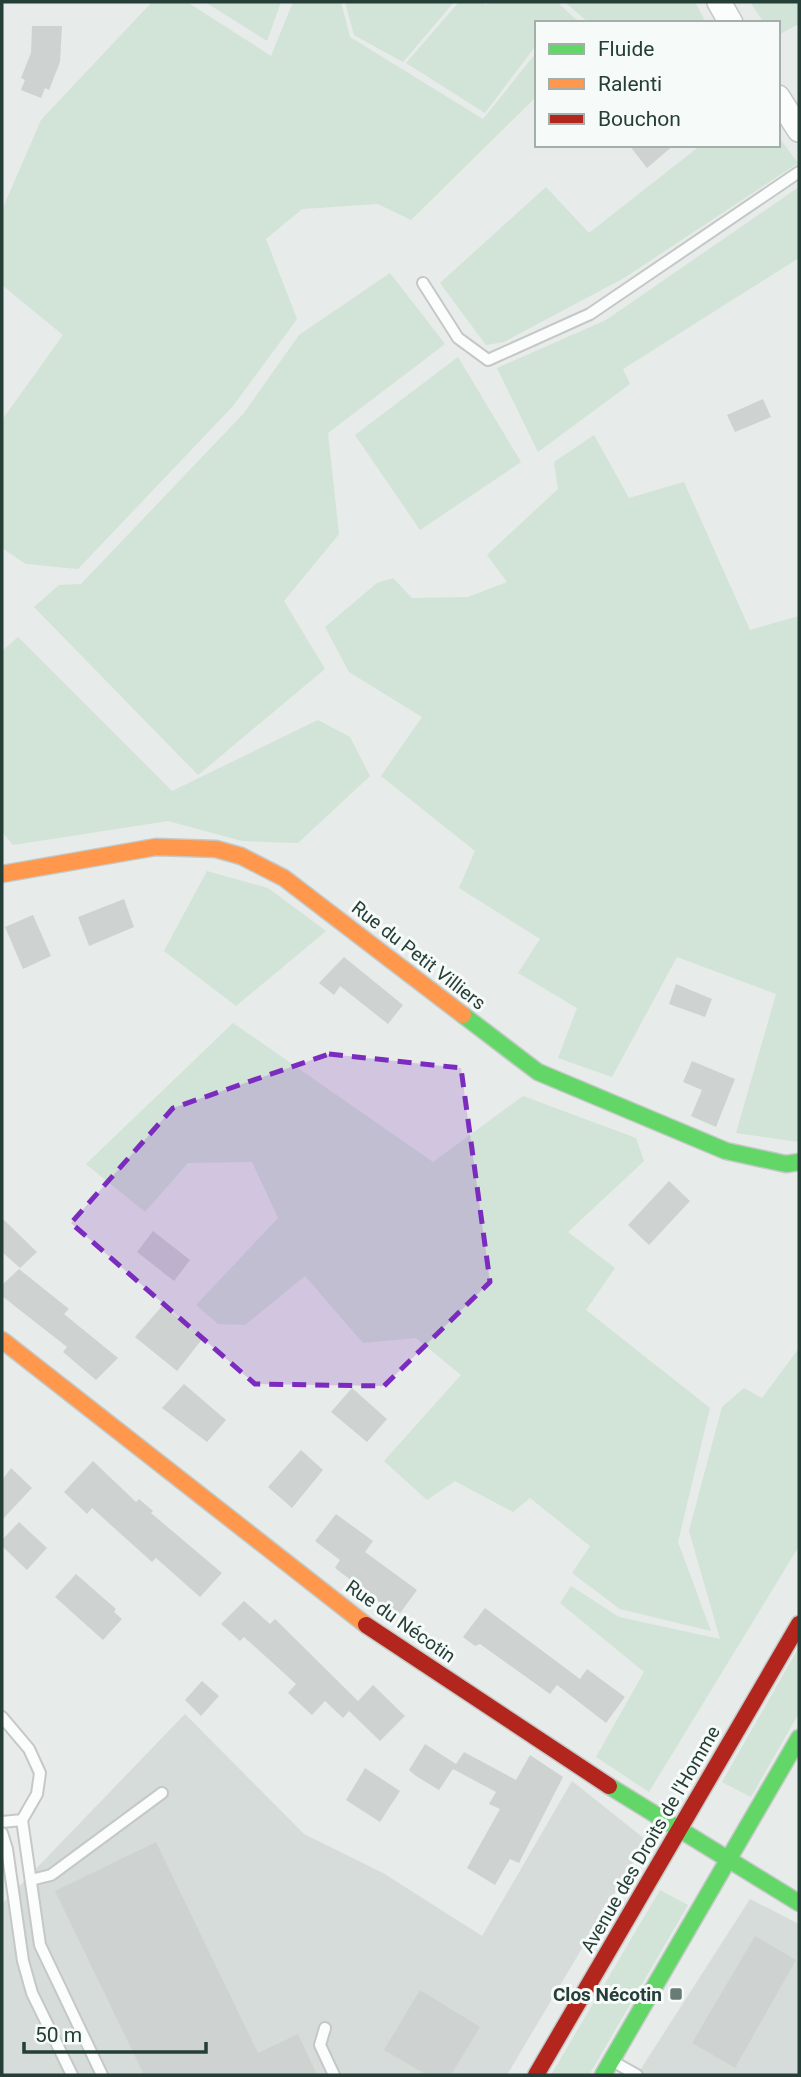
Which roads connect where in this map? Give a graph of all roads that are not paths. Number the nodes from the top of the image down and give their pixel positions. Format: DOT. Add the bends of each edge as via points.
graph roads {
  1 [pos="719,2"];
  2 [pos="731,21"];
  3 [pos="780,100"];
  4 [pos="799,130"];
  5 [pos="799,172"];
  6 [pos="423,283"];
  7 [pos="2,874"];
  8 [pos="799,1162"];
  9 [pos="2,1340"];
  10 [pos="799,1624"];
  11 [pos="2,1717"];
  12 [pos="799,1738"];
  13 [pos="162,1793"];
  14 [pos="22,1820"];
  15 [pos="2,1822"];
  16 [pos="680,1832"];
  17 [pos="2,1833"];
  18 [pos="728,1860"];
  19 [pos="31,1880"];
  20 [pos="799,1903"];
  21 [pos="325,2028"];
  22 [pos="607,2068"];
  23 [pos="72,2075"];
  24 [pos="102,2075"];
  25 [pos="334,2075"];
  26 [pos="536,2075"];
  27 [pos="637,2075"];
  1 -- 2 [label="street"];
  3 -- 4 [label="street"];
  5 -- 6 [label="lane" via="590,314 488,360 457,338"];
  7 -- 8 [label="street, Rue du Petit Villiers" via="158,847 214,848 241,855 284,878 538,1072 726,1151 786,1164"];
  9 -- 16 [label="street, Rue du Nécotin" via="372,1630"];
  10 -- 16 [label="street, Avenue des Droits de l'Homme"];
  11 -- 14 [label="lane" via="29,1749 40,1773 37,1794"];
  12 -- 18 [label="street"];
  13 -- 19 [label="lane" via="51,1875"];
  14 -- 15 [label="lane"];
  14 -- 19 [label="lane"];
  16 -- 18 [label="street, Rue du Nécotin"];
  16 -- 26 [label="street, Avenue des Droits de l'Homme"];
  17 -- 23 [label="lane" via="29,1983"];
  18 -- 20 [label="street, Rue du Nécotin"];
  18 -- 22 [label="street"];
  19 -- 24 [label="lane" via="40,1945"];
  21 -- 25 [label="lane" via="320,2045"];
  22 -- 27 [label="lane"];
}
